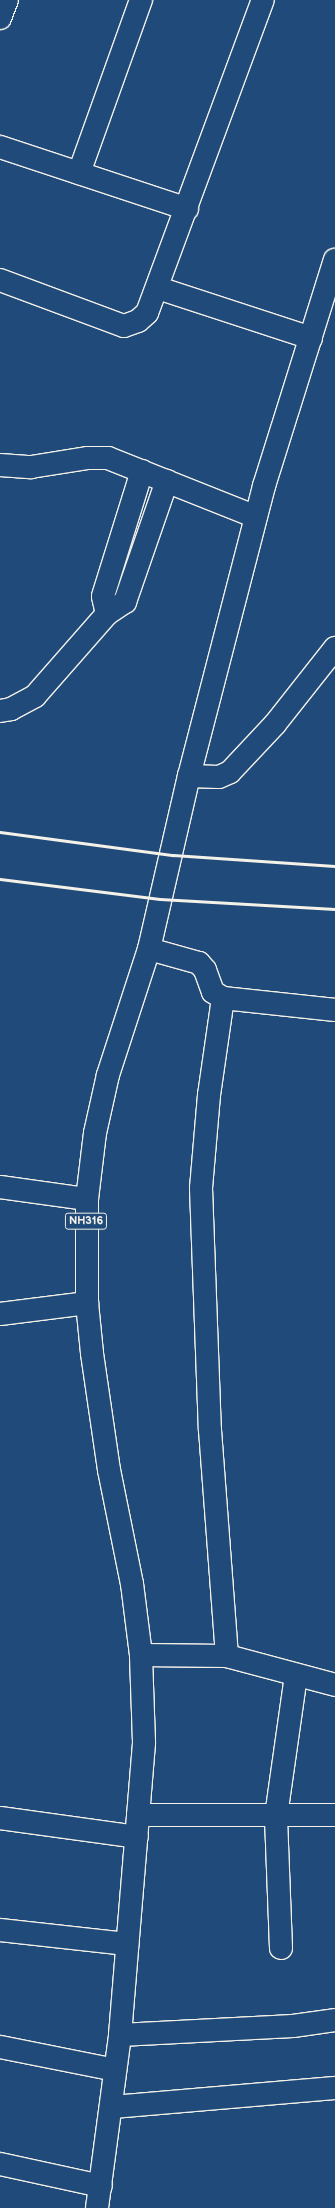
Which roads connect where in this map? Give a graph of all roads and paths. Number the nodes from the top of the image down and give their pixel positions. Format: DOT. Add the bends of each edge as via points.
graph roads {
  1 [pos="7,0"];
  2 [pos="141,0"];
  3 [pos="264,0"];
  4 [pos="0,18"];
  5 [pos="0,147"];
  6 [pos="79,173"];
  7 [pos="187,209"];
  8 [pos="335,260"];
  9 [pos="0,280"];
  10 [pos="158,288"];
  11 [pos="310,338"];
  12 [pos="0,465"];
  13 [pos="142,471"];
  14 [pos="167,481"];
  15 [pos="256,517"];
  16 [pos="107,614"];
  17 [pos="335,648"];
  18 [pos="0,711"];
  19 [pos="189,776"];
  20 [pos="149,949"];
  21 [pos="223,998"];
  22 [pos="335,1010"];
  23 [pos="0,1187"];
  24 [pos="87,1199"];
  25 [pos="88,1303"];
  26 [pos="0,1314"];
  27 [pos="140,1655"];
  28 [pos="227,1656"];
  29 [pos="296,1675"];
  30 [pos="335,1685"];
  31 [pos="138,1815"];
  32 [pos="335,1815"];
  33 [pos="276,1816"];
  34 [pos="0,1818"];
  35 [pos="136,1838"];
  36 [pos="0,1930"];
  37 [pos="127,1944"];
  38 [pos="281,1948"];
  39 [pos="335,2020"];
  40 [pos="120,2035"];
  41 [pos="0,2047"];
  42 [pos="115,2070"];
  43 [pos="335,2088"];
  44 [pos="112,2107"];
  45 [pos="0,2164"];
  46 [pos="101,2186"];
  47 [pos="97,2208"];
  1 -- 4 [label="main road"];
  2 -- 6 [label="main road"];
  3 -- 7 [label="main road"];
  5 -- 6 [label="main road"];
  6 -- 7 [label="main road"];
  7 -- 10 [label="main road"];
  8 -- 11 [label="main road, NH316"];
  9 -- 10 [label="main road" via="124,326 138,321 147,313"];
  10 -- 11 [label="main road"];
  11 -- 15 [label="main road, NH316"];
  12 -- 13 [label="main road" via="31,467 108,458"];
  13 -- 14 [label="main road"];
  13 -- 16 [label="main road" via="103,596"];
  14 -- 15 [label="main road"];
  14 -- 16 [label="main road" via="124,602"];
  15 -- 19 [label="main road, NH316"];
  16 -- 18 [label="main road" via="35,696 11,709"];
  17 -- 19 [label="main road" via="275,724 230,772 220,777"];
  19 -- 20 [label="main road, NH316"];
  20 -- 21 [label="main road" via="199,963 205,970 213,992"];
  20 -- 24 [label="main road, NH316" via="108,1075 95,1133"];
  21 -- 22 [label="main road"];
  21 -- 28 [label="main road" via="209,1095 202,1188 210,1430"];
  23 -- 24 [label="main road"];
  24 -- 25 [label="main road, NH316"];
  25 -- 26 [label="main road"];
  25 -- 27 [label="main road, NH316" via="107,1456 132,1584"];
  27 -- 28 [label="main road"];
  27 -- 31 [label="main road, NH316" via="144,1742"];
  28 -- 29 [label="main road"];
  29 -- 30 [label="main road"];
  29 -- 33 [label="main road"];
  31 -- 33 [label="main road"];
  31 -- 35 [label="main road, NH316"];
  32 -- 33 [label="main road"];
  33 -- 38 [label="main road"];
  34 -- 35 [label="main road"];
  35 -- 37 [label="main road, NH316"];
  36 -- 37 [label="main road"];
  37 -- 40 [label="main road, NH316"];
  39 -- 40 [label="main road" via="285,2026"];
  40 -- 42 [label="main road, NH316"];
  41 -- 42 [label="main road"];
  42 -- 44 [label="main road, NH316"];
  43 -- 44 [label="main road"];
  44 -- 46 [label="main road, NH316"];
  45 -- 46 [label="main road"];
  46 -- 47 [label="main road, NH316"];
}
